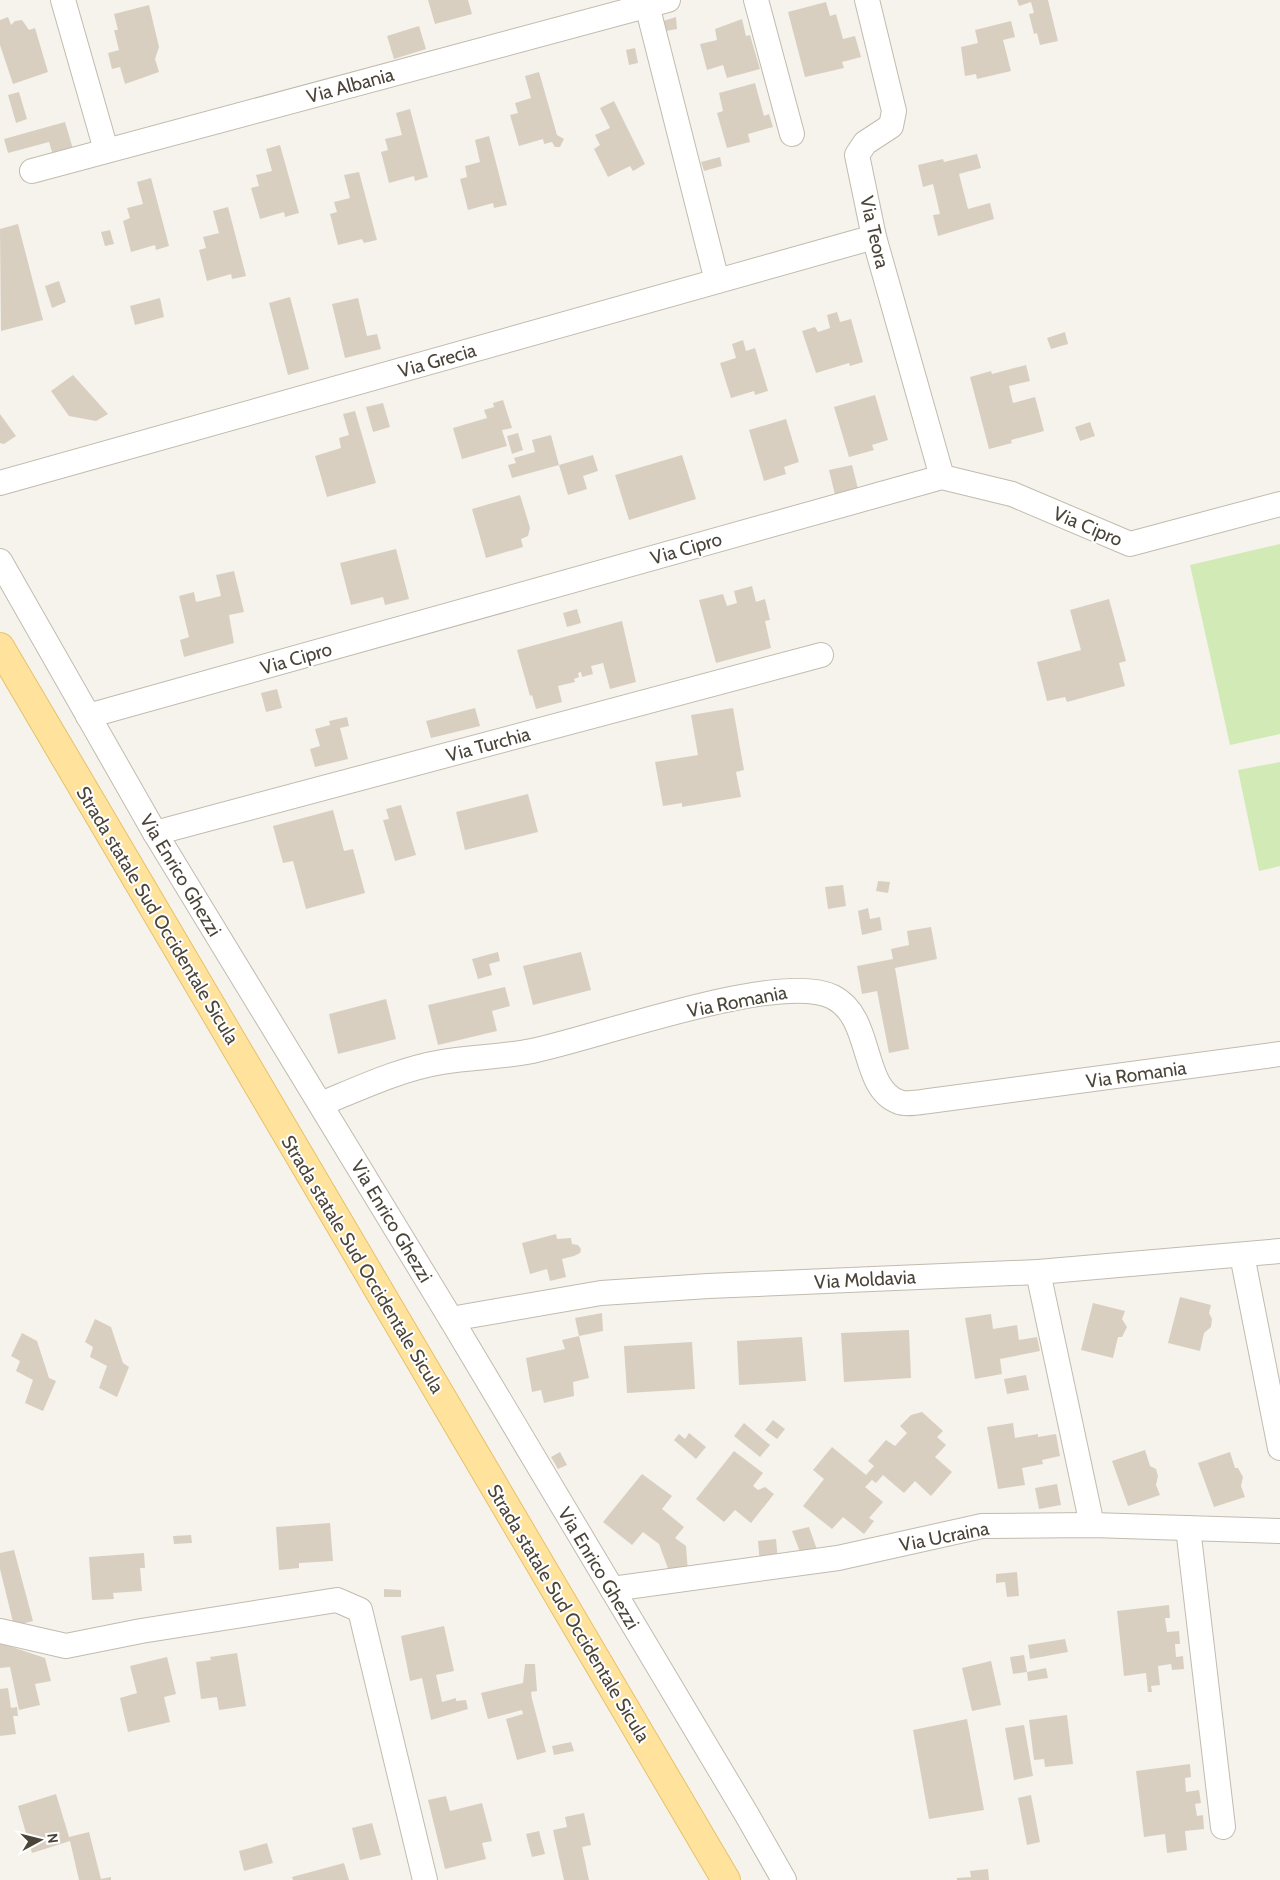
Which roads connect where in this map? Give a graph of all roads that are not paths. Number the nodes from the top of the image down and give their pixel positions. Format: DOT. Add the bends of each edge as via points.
graph roads {
  1 [pos="63,0"];
  2 [pos="756,0"];
  3 [pos="867,0"];
  4 [pos="658,3"];
  5 [pos="792,134"];
  6 [pos="106,150"];
  7 [pos="32,171"];
  8 [pos="874,237"];
  9 [pos="717,281"];
  10 [pos="942,477"];
  11 [pos="0,483"];
  12 [pos="1280,504"];
  13 [pos="0,561"];
  14 [pos="0,647"];
  15 [pos="820,655"];
  16 [pos="88,716"];
  17 [pos="155,833"];
  18 [pos="1280,1054"];
  19 [pos="321,1104"];
  20 [pos="1280,1251"];
  21 [pos="1242,1256"];
  22 [pos="1038,1272"];
  23 [pos="451,1319"];
  24 [pos="1280,1448"];
  25 [pos="1092,1524"];
  26 [pos="1188,1528"];
  27 [pos="1280,1531"];
  28 [pos="612,1589"];
  29 [pos="0,1631"];
  30 [pos="1223,1827"];
  31 [pos="425,1880"];
  32 [pos="726,1880"];
  33 [pos="784,1880"];
  1 -- 6 [label="street"];
  2 -- 5 [label="street"];
  3 -- 8 [label="street, Via Teora" via="894,111 891,126 865,142 857,155"];
  4 -- 6 [label="street, Via Albania"];
  4 -- 9 [label="street"];
  6 -- 7 [label="street, Via Albania"];
  8 -- 9 [label="street, Via Grecia"];
  8 -- 10 [label="street, Via Teora"];
  9 -- 11 [label="street, Via Grecia"];
  10 -- 12 [label="street, Via Cipro" via="1012,494 1130,544"];
  10 -- 16 [label="street, Via Cipro"];
  13 -- 16 [label="street, Via Enrico Ghezzi"];
  14 -- 32 [label="main road, Strada statale Sud Occidentale Sicula"];
  15 -- 17 [label="street, Via Turchia"];
  16 -- 17 [label="street, Via Enrico Ghezzi"];
  17 -- 19 [label="street, Via Enrico Ghezzi"];
  18 -- 19 [label="street, Via Romania" via="929,1102 900,1102 883,1092 864,1036 850,1012 834,998 817,992 791,990 731,999 532,1051 441,1062 385,1078"];
  19 -- 23 [label="street, Via Enrico Ghezzi"];
  20 -- 21 [label="street, Via Moldavia"];
  21 -- 22 [label="street, Via Moldavia"];
  21 -- 24 [label="street"];
  22 -- 23 [label="street, Via Moldavia" via="601,1293"];
  22 -- 25 [label="street"];
  23 -- 28 [label="street, Via Enrico Ghezzi"];
  25 -- 26 [label="street, Via Ucraina"];
  25 -- 28 [label="street, Via Ucraina" via="982,1526 838,1558"];
  26 -- 27 [label="street, Via Ucraina"];
  26 -- 30 [label="street"];
  28 -- 33 [label="street, Via Enrico Ghezzi"];
  29 -- 31 [label="street" via="66,1646 337,1600 360,1610"];
}
